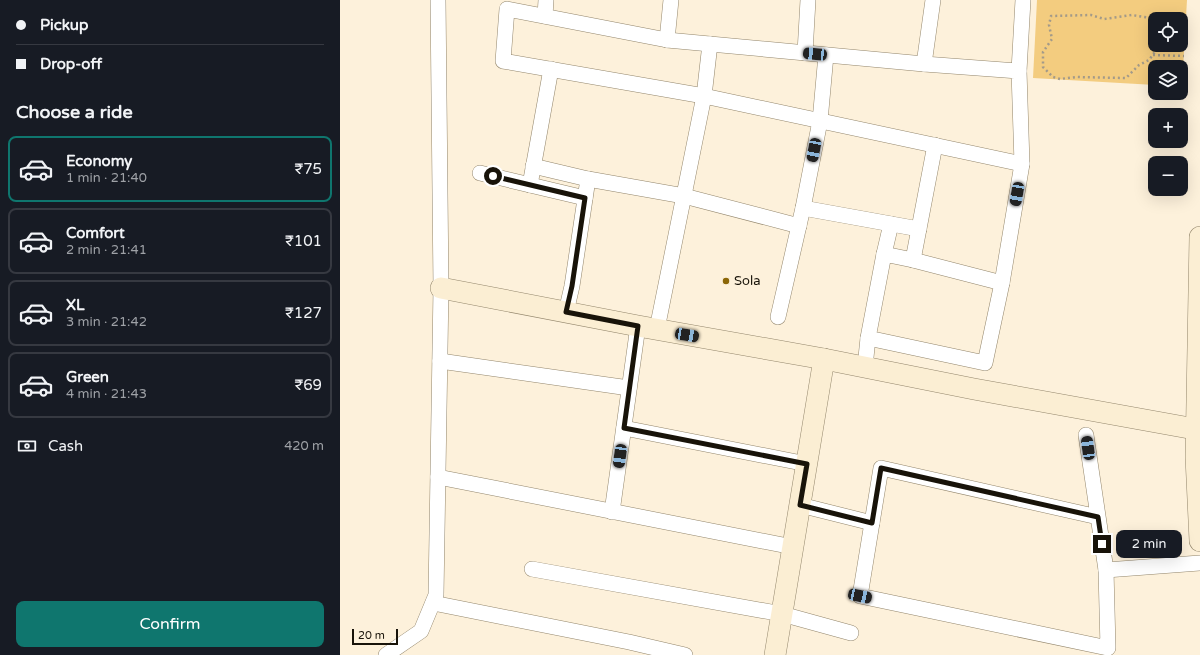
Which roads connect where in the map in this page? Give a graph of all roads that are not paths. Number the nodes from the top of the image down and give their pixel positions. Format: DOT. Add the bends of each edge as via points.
graph roads {
  1 [pos="438,0"];
  2 [pos="546,0"];
  3 [pos="670,0"];
  4 [pos="808,0"];
  5 [pos="933,0"];
  6 [pos="1022,0"];
  7 [pos="545,16"];
  8 [pos="667,40"];
  9 [pos="710,44"];
  10 [pos="805,53"];
  11 [pos="826,55"];
  12 [pos="924,64"];
  13 [pos="551,69"];
  14 [pos="1019,71"];
  15 [pos="704,96"];
  16 [pos="820,121"];
  17 [pos="935,145"];
  18 [pos="1022,164"];
  19 [pos="533,166"];
  20 [pos="480,173"];
  21 [pos="588,179"];
  22 [pos="530,185"];
  23 [pos="684,196"];
  24 [pos="585,198"];
  25 [pos="803,208"];
  26 [pos="891,224"];
  27 [pos="799,226"];
  28 [pos="919,229"];
  29 [pos="1200,237"];
  30 [pos="884,254"];
  31 [pos="913,260"];
  32 [pos="1002,283"];
  33 [pos="441,288"];
  34 [pos="566,312"];
  35 [pos="778,317"];
  36 [pos="648,328"];
  37 [pos="868,338"];
  38 [pos="824,359"];
  39 [pos="440,361"];
  40 [pos="865,367"];
  41 [pos="629,388"];
  42 [pos="624,428"];
  43 [pos="1198,430"];
  44 [pos="1086,434"];
  45 [pos="807,464"];
  46 [pos="438,477"];
  47 [pos="800,505"];
  48 [pos="612,512"];
  49 [pos="1098,517"];
  50 [pos="872,523"];
  51 [pos="1200,541"];
  52 [pos="793,547"];
  53 [pos="1200,563"];
  54 [pos="532,569"];
  55 [pos="1106,570"];
  56 [pos="433,603"];
  57 [pos="782,614"];
  58 [pos="851,633"];
  59 [pos="628,648"];
  60 [pos="1095,650"];
  61 [pos="386,655"];
  62 [pos="685,655"];
  63 [pos="775,655"];
  1 -- 33 [label="street"];
  2 -- 7 [label="street"];
  3 -- 8 [label="street"];
  4 -- 10 [label="street"];
  5 -- 12 [label="street"];
  6 -- 14 [label="street"];
  7 -- 8 [label="street"];
  7 -- 13 [label="street" via="507,9 503,61"];
  8 -- 9 [label="street"];
  9 -- 10 [label="street"];
  9 -- 15 [label="street"];
  10 -- 11 [label="street"];
  11 -- 12 [label="street"];
  11 -- 16 [label="street"];
  12 -- 14 [label="street"];
  13 -- 15 [label="street"];
  13 -- 19 [label="street"];
  14 -- 18 [label="street"];
  15 -- 16 [label="street"];
  15 -- 23 [label="street"];
  16 -- 17 [label="street"];
  16 -- 25 [label="street"];
  17 -- 18 [label="street"];
  17 -- 28 [label="street"];
  18 -- 32 [label="street"];
  19 -- 21 [label="street"];
  19 -- 22 [label="street"];
  20 -- 22 [label="street"];
  21 -- 23 [label="street"];
  21 -- 24 [label="street"];
  22 -- 24 [label="street"];
  23 -- 27 [label="street"];
  23 -- 36 [label="street"];
  24 -- 34 [label="street"];
  25 -- 26 [label="street"];
  25 -- 27 [label="street"];
  26 -- 28 [label="street"];
  26 -- 30 [label="street"];
  27 -- 35 [label="street"];
  28 -- 31 [label="street"];
  29 -- 43 [label="street"];
  30 -- 31 [label="street"];
  30 -- 37 [label="street"];
  31 -- 32 [label="street"];
  32 -- 37 [label="street" via="985,363"];
  33 -- 34 [label="street"];
  33 -- 39 [label="street"];
  34 -- 36 [label="street"];
  36 -- 38 [label="street"];
  36 -- 41 [label="street"];
  37 -- 40 [label="street"];
  38 -- 40 [label="street"];
  38 -- 45 [label="street"];
  39 -- 41 [label="street"];
  39 -- 46 [label="street"];
  40 -- 43 [label="street"];
  41 -- 42 [label="street"];
  42 -- 45 [label="street"];
  42 -- 48 [label="street"];
  43 -- 51 [label="street" via="1196,457"];
  44 -- 49 [label="street"];
  45 -- 47 [label="street"];
  46 -- 48 [label="street"];
  46 -- 56 [label="street" via="436,595"];
  47 -- 50 [label="street"];
  47 -- 52 [label="street"];
  48 -- 52 [label="street"];
  49 -- 50 [label="street" via="881,468"];
  49 -- 55 [label="street"];
  50 -- 60 [label="street" via="860,596"];
  52 -- 57 [label="street"];
  53 -- 55 [label="street"];
  54 -- 57 [label="street"];
  55 -- 60 [label="street" via="1108,648"];
  56 -- 59 [label="street"];
  56 -- 61 [label="street" via="421,631"];
  57 -- 58 [label="street"];
  57 -- 63 [label="street"];
  59 -- 62 [label="street"];
}
